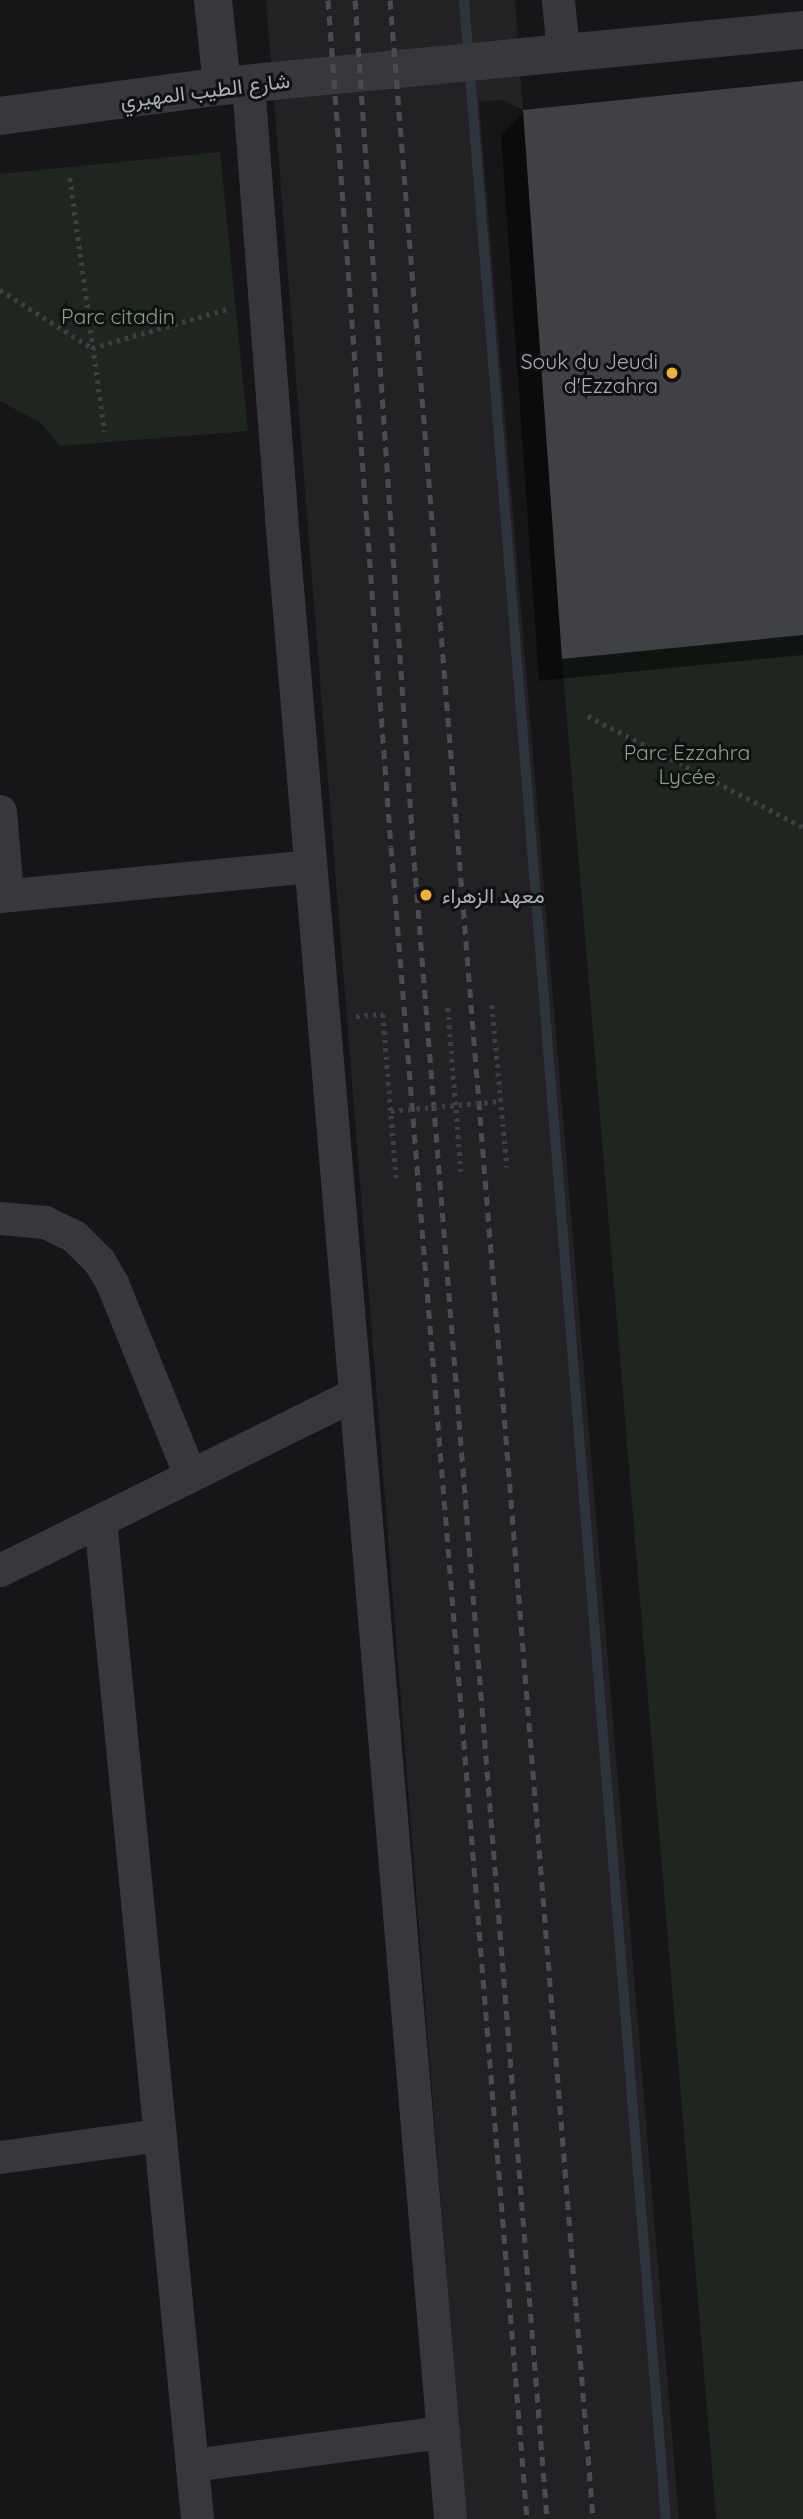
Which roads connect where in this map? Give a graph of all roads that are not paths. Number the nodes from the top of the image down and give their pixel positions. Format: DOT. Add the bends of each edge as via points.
graph roads {
  1 [pos="213,0"];
  2 [pos="558,0"];
  3 [pos="803,30"];
  4 [pos="563,52"];
  5 [pos="235,85"];
  6 [pos="0,116"];
  7 [pos="0,811"];
  8 [pos="310,866"];
  9 [pos="3,895"];
  10 [pos="0,1218"];
  11 [pos="355,1394"];
  12 [pos="190,1475"];
  13 [pos="100,1520"];
  14 [pos="0,1570"];
  15 [pos="159,2135"];
  16 [pos="0,2157"];
  17 [pos="443,2432"];
  18 [pos="192,2465"];
  19 [pos="197,2519"];
  20 [pos="450,2519"];
  1 -- 5 [label="street"];
  2 -- 4 [label="street"];
  3 -- 4 [label="street"];
  4 -- 5 [label="street, شارع الطيب المهيري"];
  5 -- 6 [label="street, شارع الطيب المهيري"];
  5 -- 8 [label="street"];
  7 -- 9 [label="street"];
  8 -- 9 [label="street"];
  8 -- 11 [label="street"];
  10 -- 12 [label="street" via="45,1222 74,1236 99,1261"];
  11 -- 12 [label="street"];
  11 -- 17 [label="street"];
  12 -- 13 [label="street"];
  13 -- 14 [label="street"];
  13 -- 15 [label="street"];
  15 -- 16 [label="street"];
  15 -- 18 [label="street"];
  17 -- 18 [label="street"];
  17 -- 20 [label="street"];
  18 -- 19 [label="street"];
}
